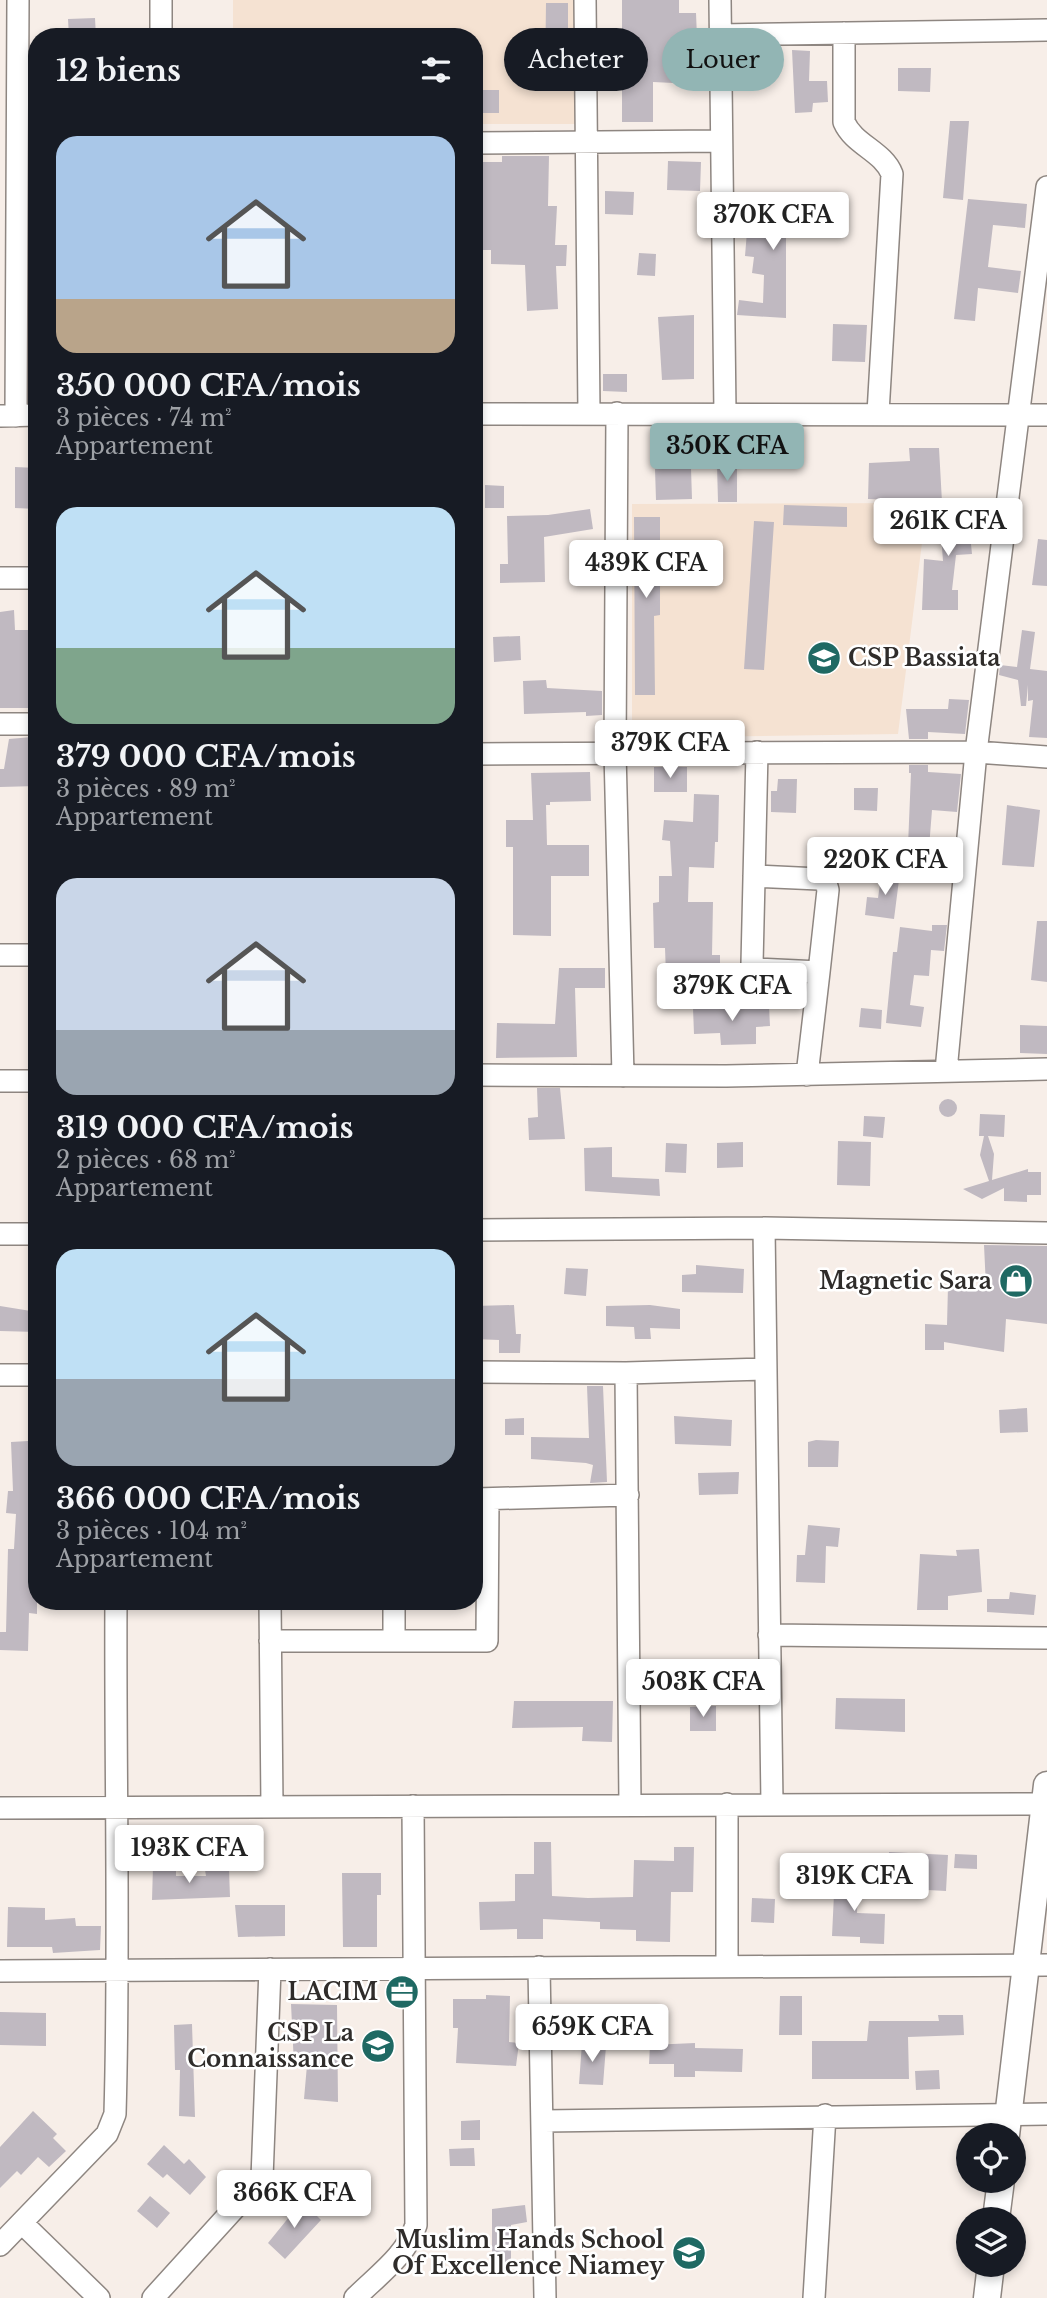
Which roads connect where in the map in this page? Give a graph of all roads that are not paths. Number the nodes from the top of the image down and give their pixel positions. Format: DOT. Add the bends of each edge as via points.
graph roads {
  1 [pos="18,0"];
  2 [pos="161,0"];
  3 [pos="585,0"];
  4 [pos="720,0"];
  5 [pos="161,28"];
  6 [pos="720,28"];
  7 [pos="1047,30"];
  8 [pos="844,33"];
  9 [pos="784,34"];
  10 [pos="9,36"];
  11 [pos="720,91"];
  12 [pos="720,141"];
  13 [pos="585,142"];
  14 [pos="483,143"];
  15 [pos="28,150"];
  16 [pos="1047,187"];
  17 [pos="617,413"];
  18 [pos="726,413"];
  19 [pos="878,413"];
  20 [pos="483,414"];
  21 [pos="589,414"];
  22 [pos="1020,414"];
  23 [pos="1047,415"];
  24 [pos="18,416"];
  25 [pos="0,578"];
  26 [pos="28,578"];
  27 [pos="0,724"];
  28 [pos="28,724"];
  29 [pos="615,752"];
  30 [pos="757,752"];
  31 [pos="976,752"];
  32 [pos="483,754"];
  33 [pos="1047,757"];
  34 [pos="754,876"];
  35 [pos="0,955"];
  36 [pos="28,955"];
  37 [pos="819,971"];
  38 [pos="1047,1069"];
  39 [pos="946,1072"];
  40 [pos="483,1074"];
  41 [pos="807,1075"];
  42 [pos="623,1076"];
  43 [pos="0,1081"];
  44 [pos="28,1081"];
  45 [pos="764,1228"];
  46 [pos="483,1230"];
  47 [pos="1047,1233"];
  48 [pos="0,1234"];
  49 [pos="28,1234"];
  50 [pos="766,1369"];
  51 [pos="483,1372"];
  52 [pos="626,1373"];
  53 [pos="28,1375"];
  54 [pos="0,1376"];
  55 [pos="628,1495"];
  56 [pos="483,1499"];
  57 [pos="483,1546"];
  58 [pos="116,1610"];
  59 [pos="270,1610"];
  60 [pos="394,1610"];
  61 [pos="769,1635"];
  62 [pos="1047,1638"];
  63 [pos="394,1641"];
  64 [pos="270,1642"];
  65 [pos="1046,1798"];
  66 [pos="727,1804"];
  67 [pos="772,1804"];
  68 [pos="630,1805"];
  69 [pos="414,1806"];
  70 [pos="272,1807"];
  71 [pos="0,1808"];
  72 [pos="115,1808"];
  73 [pos="727,1965"];
  74 [pos="1037,1965"];
  75 [pos="539,1967"];
  76 [pos="414,1968"];
  77 [pos="270,1969"];
  78 [pos="119,1970"];
  79 [pos="0,1971"];
  80 [pos="1047,2114"];
  81 [pos="825,2115"];
  82 [pos="544,2121"];
  83 [pos="987,2123"];
  84 [pos="1007,2123"];
  85 [pos="1011,2123"];
  86 [pos="22,2223"];
  87 [pos="0,2245"];
  88 [pos="989,2277"];
  89 [pos="99,2298"];
  90 [pos="153,2298"];
  91 [pos="355,2298"];
  92 [pos="545,2298"];
  93 [pos="814,2298"];
  94 [pos="987,2298"];
  1 -- 10 [label="street"];
  2 -- 5 [label="street"];
  3 -- 13 [label="street"];
  4 -- 6 [label="street"];
  7 -- 8 [label="street"];
  8 -- 9 [label="street"];
  8 -- 19 [label="street" via="844,122 848,131 883,159 892,174"];
  10 -- 15 [label="street"];
  11 -- 12 [label="street"];
  12 -- 13 [label="street"];
  12 -- 18 [label="street"];
  13 -- 14 [label="street"];
  13 -- 21 [label="street"];
  15 -- 24 [label="street"];
  16 -- 22 [label="street"];
  17 -- 18 [label="street"];
  17 -- 21 [label="street"];
  17 -- 29 [label="street"];
  18 -- 19 [label="street"];
  19 -- 22 [label="street"];
  20 -- 21 [label="street"];
  22 -- 23 [label="street"];
  22 -- 31 [label="street"];
  25 -- 26 [label="street"];
  27 -- 28 [label="street"];
  29 -- 30 [label="street"];
  29 -- 32 [label="street"];
  29 -- 42 [label="street"];
  30 -- 31 [label="street"];
  30 -- 34 [label="street"];
  31 -- 33 [label="street"];
  31 -- 39 [label="street"];
  34 -- 37 [label="street" via="754,968"];
  34 -- 37 [label="street" via="819,878 826,883"];
  35 -- 36 [label="street"];
  37 -- 41 [label="street"];
  38 -- 39 [label="street"];
  39 -- 41 [label="street"];
  40 -- 42 [label="street"];
  41 -- 42 [label="street"];
  43 -- 44 [label="street"];
  45 -- 46 [label="street"];
  45 -- 47 [label="street"];
  45 -- 50 [label="street"];
  48 -- 49 [label="street"];
  50 -- 52 [label="street"];
  50 -- 61 [label="street"];
  51 -- 52 [label="street"];
  52 -- 55 [label="street"];
  53 -- 54 [label="street"];
  55 -- 56 [label="street"];
  55 -- 68 [label="street"];
  57 -- 63 [label="street" via="487,1641"];
  58 -- 72 [label="street"];
  59 -- 64 [label="street"];
  60 -- 63 [label="street"];
  61 -- 62 [label="street"];
  61 -- 67 [label="street"];
  63 -- 64 [label="street"];
  64 -- 70 [label="street"];
  65 -- 67 [label="street"];
  65 -- 74 [label="street"];
  66 -- 67 [label="street"];
  66 -- 68 [label="street"];
  66 -- 73 [label="street"];
  68 -- 69 [label="street"];
  69 -- 70 [label="street"];
  69 -- 76 [label="street"];
  70 -- 72 [label="street"];
  71 -- 72 [label="street"];
  72 -- 78 [label="street"];
  73 -- 74 [label="street"];
  73 -- 75 [label="street"];
  74 -- 84 [label="street"];
  75 -- 76 [label="street"];
  75 -- 82 [label="street"];
  76 -- 77 [label="street"];
  76 -- 91 [label="street" via="415,2225 403,2251"];
  77 -- 78 [label="street"];
  77 -- 90 [label="street" via="262,2178"];
  78 -- 79 [label="street"];
  78 -- 86 [label="street" via="113,2124"];
  80 -- 85 [label="street"];
  81 -- 82 [label="street"];
  81 -- 83 [label="street"];
  81 -- 93 [label="street"];
  82 -- 92 [label="street"];
  86 -- 87 [label="street"];
  86 -- 89 [label="street"];
  88 -- 94 [label="street"];
}
